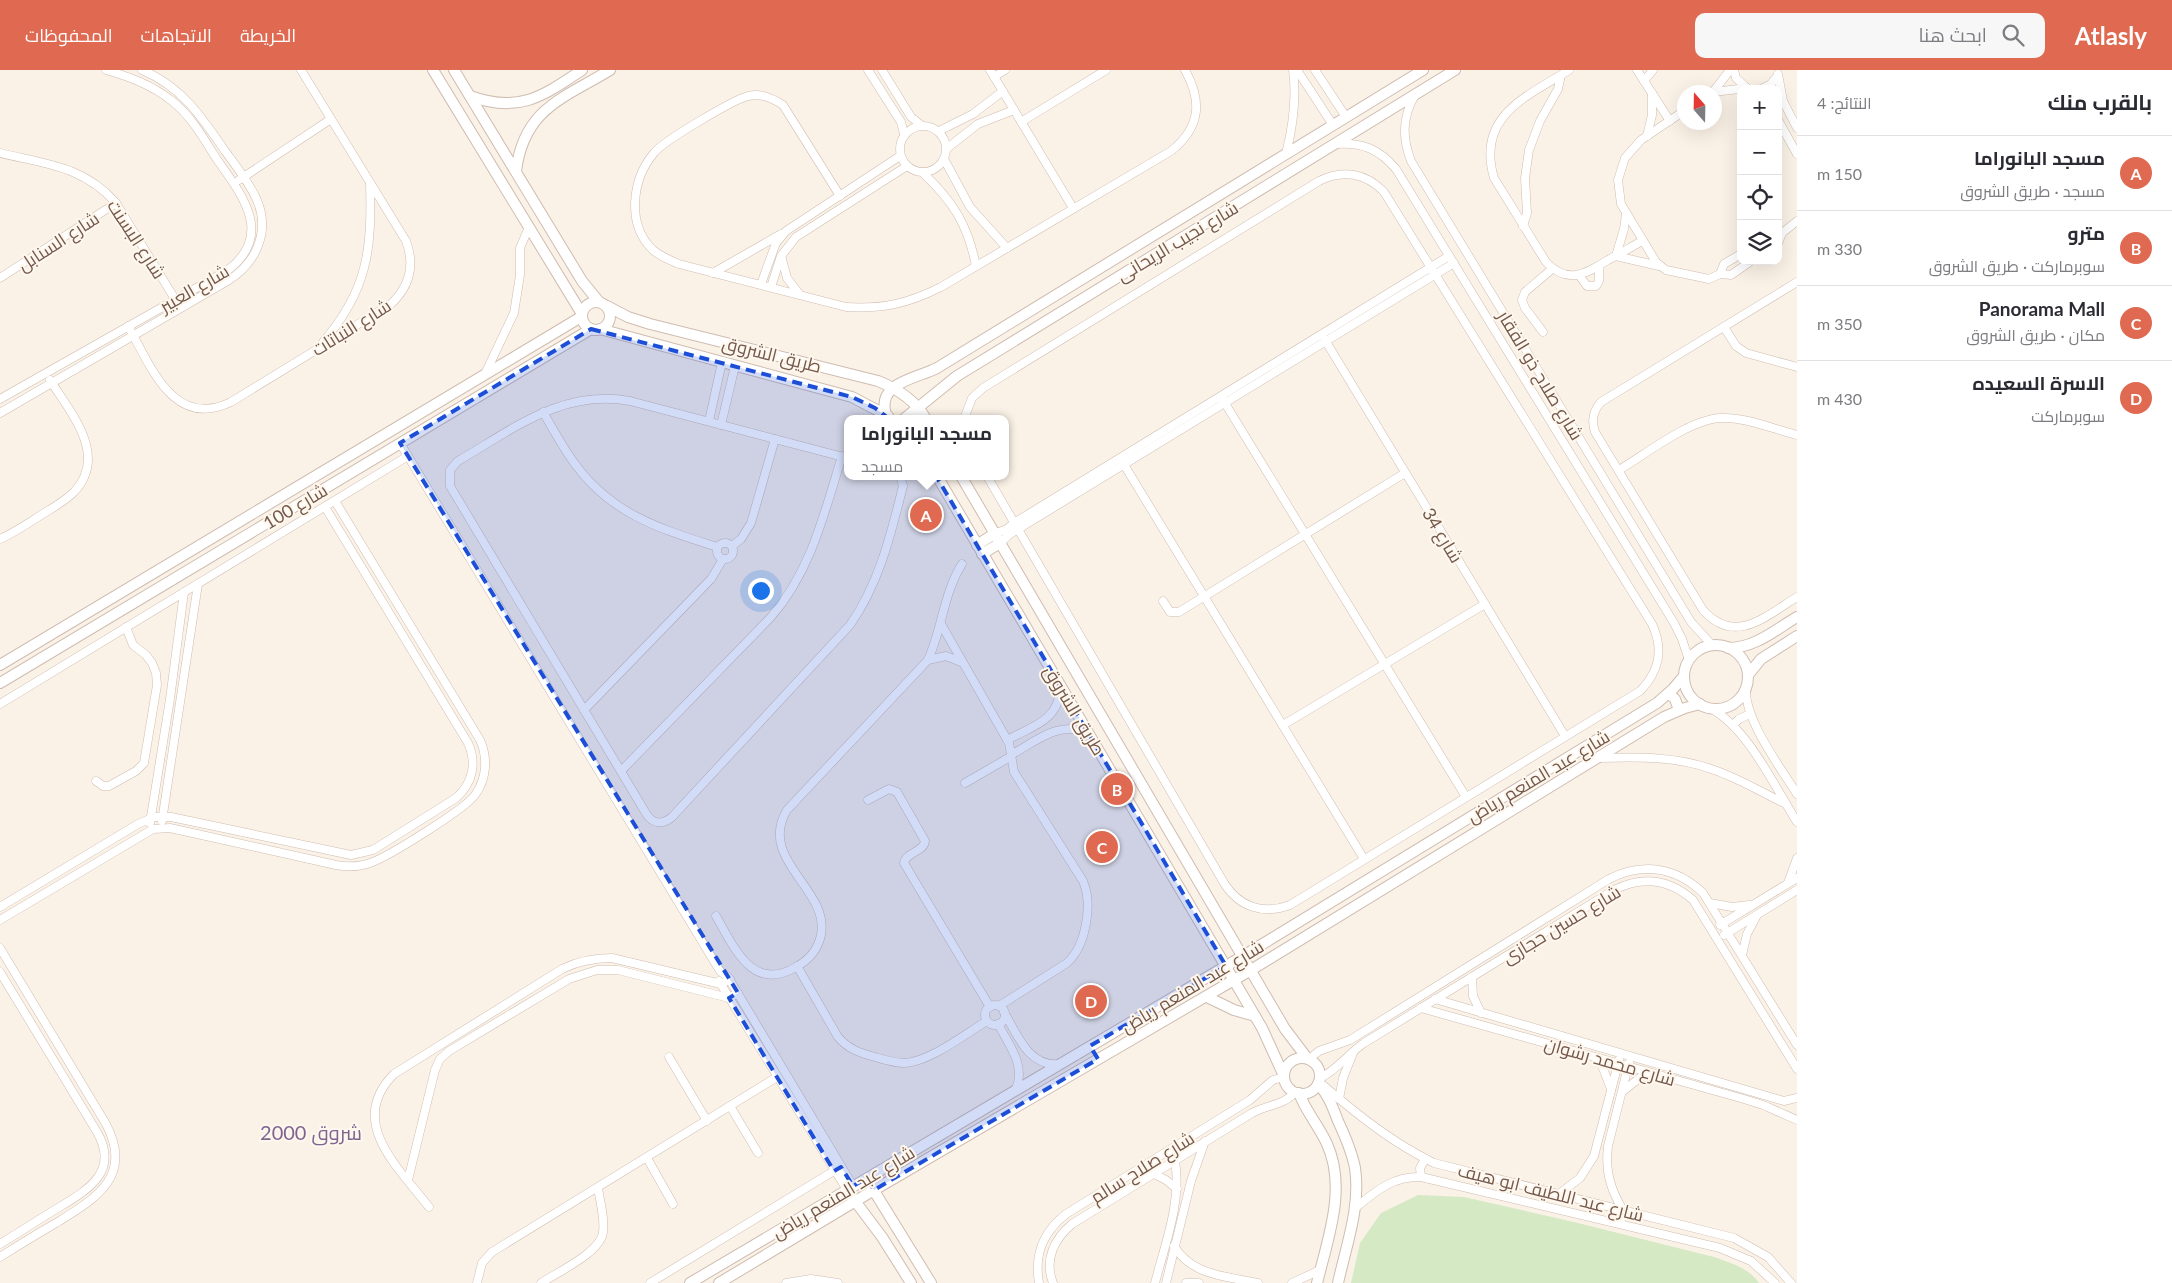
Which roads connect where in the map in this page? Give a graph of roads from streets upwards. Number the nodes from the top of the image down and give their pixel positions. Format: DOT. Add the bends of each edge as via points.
graph roads {
  1 [pos="106,70"];
  2 [pos="142,70"];
  3 [pos="300,70"];
  4 [pos="433,70"];
  5 [pos="454,70"];
  6 [pos="582,70"];
  7 [pos="610,70"];
  8 [pos="868,70"];
  9 [pos="882,70"];
  10 [pos="1005,70"];
  11 [pos="1106,70"];
  12 [pos="1185,70"];
  13 [pos="1293,70"];
  14 [pos="1298,70"];
  15 [pos="1314,70"];
  16 [pos="1423,70"];
  17 [pos="1455,70"];
  18 [pos="1569,70"];
  19 [pos="1637,70"];
  20 [pos="1653,70"];
  21 [pos="1730,70"];
  22 [pos="1734,70"];
  23 [pos="1779,72"];
  24 [pos="992,73"];
  25 [pos="1561,75"];
  26 [pos="1644,81"];
  27 [pos="1719,85"];
  28 [pos="1745,85"];
  29 [pos="1769,85"];
  30 [pos="555,88"];
  31 [pos="1737,89"];
  32 [pos="1003,91"];
  33 [pos="1722,91"];
  34 [pos="1652,93"];
  35 [pos="1416,94"];
  36 [pos="470,96"];
  37 [pos="562,99"];
  38 [pos="1014,110"];
  39 [pos="1677,116"];
  40 [pos="1346,117"];
  41 [pos="331,119"];
  42 [pos="1670,121"];
  43 [pos="1021,122"];
  44 [pos="1333,125"];
  45 [pos="921,126"];
  46 [pos="1782,127"];
  47 [pos="1797,128"];
  48 [pos="939,132"];
  49 [pos="904,134"];
  50 [pos="1647,136"];
  51 [pos="1336,144"];
  52 [pos="946,149"];
  53 [pos="0,153"];
  54 [pos="1286,154"];
  55 [pos="1797,154"];
  56 [pos="900,156"];
  57 [pos="944,159"];
  58 [pos="907,166"];
  59 [pos="516,171"];
  60 [pos="922,172"];
  61 [pos="243,177"];
  62 [pos="233,183"];
  63 [pos="370,183"];
  64 [pos="1427,188"];
  65 [pos="840,196"];
  66 [pos="1413,197"];
  67 [pos="116,204"];
  68 [pos="1074,208"];
  69 [pos="1626,214"];
  70 [pos="1797,221"];
  71 [pos="1523,226"];
  72 [pos="529,227"];
  73 [pos="786,231"];
  74 [pos="1782,232"];
  75 [pos="1642,240"];
  76 [pos="1007,248"];
  77 [pos="782,256"];
  78 [pos="1616,256"];
  79 [pos="1737,256"];
  80 [pos="1451,260"];
  81 [pos="1739,265"];
  82 [pos="1745,265"];
  83 [pos="976,266"];
  84 [pos="1599,266"];
  85 [pos="1659,266"];
  86 [pos="1431,267"];
  87 [pos="1740,268"];
  88 [pos="1552,269"];
  89 [pos="713,272"];
  90 [pos="1436,274"];
  91 [pos="1720,274"];
  92 [pos="1579,276"];
  93 [pos="0,278"];
  94 [pos="1797,282"];
  95 [pos="1075,283"];
  96 [pos="761,284"];
  97 [pos="771,287"];
  98 [pos="801,296"];
  99 [pos="1085,297"];
  100 [pos="176,300"];
  101 [pos="603,304"];
  102 [pos="181,308"];
  103 [pos="582,315"];
  104 [pos="1508,320"];
  105 [pos="128,326"];
  106 [pos="1724,327"];
  107 [pos="1494,328"];
  108 [pos="595,329"];
  109 [pos="1543,332"];
  110 [pos="1321,334"];
  111 [pos="134,335"];
  112 [pos="1326,342"];
  113 [pos="319,347"];
  114 [pos="964,351"];
  115 [pos="722,362"];
  116 [pos="974,365"];
  117 [pos="735,366"];
  118 [pos="1797,367"];
  119 [pos="46,374"];
  120 [pos="485,374"];
  121 [pos="51,382"];
  122 [pos="893,387"];
  123 [pos="1220,395"];
  124 [pos="0,400"];
  125 [pos="1225,404"];
  126 [pos="918,407"];
  127 [pos="543,412"];
  128 [pos="0,413"];
  129 [pos="885,415"];
  130 [pos="889,415"];
  131 [pos="909,415"];
  132 [pos="923,415"];
  133 [pos="965,415"];
  134 [pos="709,421"];
  135 [pos="721,425"];
  136 [pos="1797,435"];
  137 [pos="775,439"];
  138 [pos="400,443"];
  139 [pos="408,456"];
  140 [pos="844,457"];
  141 [pos="1120,457"];
  142 [pos="844,460"];
  143 [pos="1125,465"];
  144 [pos="1618,470"];
  145 [pos="1405,473"];
  146 [pos="901,480"];
  147 [pos="939,480"];
  148 [pos="963,480"];
  149 [pos="989,480"];
  150 [pos="335,501"];
  151 [pos="325,507"];
  152 [pos="1014,522"];
  153 [pos="1018,530"];
  154 [pos="1306,534"];
  155 [pos="997,538"];
  156 [pos="0,539"];
  157 [pos="732,546"];
  158 [pos="717,548"];
  159 [pos="980,549"];
  160 [pos="723,559"];
  161 [pos="962,564"];
  162 [pos="198,584"];
  163 [pos="184,592"];
  164 [pos="1205,597"];
  165 [pos="1797,597"];
  166 [pos="1163,601"];
  167 [pos="1485,604"];
  168 [pos="1797,617"];
  169 [pos="408,622"];
  170 [pos="941,624"];
  171 [pos="126,627"];
  172 [pos="399,628"];
  173 [pos="1697,630"];
  174 [pos="1797,636"];
  175 [pos="1682,639"];
  176 [pos="1752,644"];
  177 [pos="1712,645"];
  178 [pos="1728,648"];
  179 [pos="0,658"];
  180 [pos="12,658"];
  181 [pos="1761,659"];
  182 [pos="928,660"];
  183 [pos="1689,660"];
  184 [pos="962,662"];
  185 [pos="1384,664"];
  186 [pos="0,665"];
  187 [pos="1748,675"];
  188 [pos="1684,676"];
  189 [pos="0,683"];
  190 [pos="1060,685"];
  191 [pos="1746,688"];
  192 [pos="1668,694"];
  193 [pos="155,698"];
  194 [pos="170,700"];
  195 [pos="180,701"];
  196 [pos="0,704"];
  197 [pos="1705,706"];
  198 [pos="584,710"];
  199 [pos="1680,710"];
  200 [pos="1750,714"];
  201 [pos="1283,725"];
  202 [pos="1733,725"];
  203 [pos="1088,733"];
  204 [pos="1565,736"];
  205 [pos="1007,740"];
  206 [pos="149,741"];
  207 [pos="163,744"];
  208 [pos="1011,756"];
  209 [pos="1597,758"];
  210 [pos="621,772"];
  211 [pos="96,781"];
  212 [pos="965,783"];
  213 [pos="1797,794"];
  214 [pos="1466,797"];
  215 [pos="868,800"];
  216 [pos="1784,803"];
  217 [pos="162,816"];
  218 [pos="151,818"];
  219 [pos="1797,822"];
  220 [pos="161,828"];
  221 [pos="149,830"];
  222 [pos="1444,833"];
  223 [pos="1452,846"];
  224 [pos="1797,858"];
  225 [pos="1364,859"];
  226 [pos="51,876"];
  227 [pos="1797,878"];
  228 [pos="1788,883"];
  229 [pos="57,885"];
  230 [pos="1795,892"];
  231 [pos="1710,903"];
  232 [pos="1753,905"];
  233 [pos="0,907"];
  234 [pos="1757,915"];
  235 [pos="716,916"];
  236 [pos="0,920"];
  237 [pos="1722,923"];
  238 [pos="1712,930"];
  239 [pos="1728,933"];
  240 [pos="1718,939"];
  241 [pos="0,948"];
  242 [pos="1742,955"];
  243 [pos="1243,956"];
  244 [pos="797,966"];
  245 [pos="1226,966"];
  246 [pos="1251,970"];
  247 [pos="720,971"];
  248 [pos="0,972"];
  249 [pos="1472,977"];
  250 [pos="730,979"];
  251 [pos="1234,980"];
  252 [pos="721,984"];
  253 [pos="738,993"];
  254 [pos="1425,993"];
  255 [pos="1207,997"];
  256 [pos="729,998"];
  257 [pos="1433,1001"];
  258 [pos="990,1007"];
  259 [pos="1422,1008"];
  260 [pos="1001,1009"];
  261 [pos="1481,1013"];
  262 [pos="1255,1016"];
  263 [pos="987,1021"];
  264 [pos="998,1024"];
  265 [pos="457,1034"];
  266 [pos="463,1043"];
  267 [pos="1797,1045"];
  268 [pos="1090,1046"];
  269 [pos="1354,1050"];
  270 [pos="1620,1053"];
  271 [pos="1631,1056"];
  272 [pos="669,1057"];
  273 [pos="1599,1058"];
  274 [pos="1098,1059"];
  275 [pos="1308,1059"];
  276 [pos="1618,1063"];
  277 [pos="1059,1064"];
  278 [pos="1628,1066"];
  279 [pos="1797,1069"];
  280 [pos="1647,1072"];
  281 [pos="777,1077"];
  282 [pos="1284,1077"];
  283 [pos="1319,1081"];
  284 [pos="1611,1090"];
  285 [pos="1013,1091"];
  286 [pos="1622,1092"];
  287 [pos="1297,1093"];
  288 [pos="1797,1098"];
  289 [pos="1339,1099"];
  290 [pos="730,1106"];
  291 [pos="1017,1106"];
  292 [pos="1797,1120"];
  293 [pos="707,1121"];
  294 [pos="1206,1142"];
  295 [pos="758,1153"];
  296 [pos="648,1158"];
  297 [pos="1425,1159"];
  298 [pos="1175,1160"];
  299 [pos="837,1169"];
  300 [pos="1154,1174"];
  301 [pos="1421,1177"];
  302 [pos="867,1178"];
  303 [pos="408,1180"];
  304 [pos="598,1188"];
  305 [pos="850,1188"];
  306 [pos="1177,1189"];
  307 [pos="874,1190"];
  308 [pos="1560,1194"];
  309 [pos="855,1201"];
  310 [pos="673,1204"];
  311 [pos="429,1207"];
  312 [pos="1354,1209"];
  313 [pos="1623,1210"];
  314 [pos="1620,1224"];
  315 [pos="1,1242"];
  316 [pos="1174,1246"];
  317 [pos="8,1252"];
  318 [pos="0,1257"];
  319 [pos="1320,1270"];
  320 [pos="477,1283"];
  321 [pos="541,1283"];
  322 [pos="650,1283"];
  323 [pos="690,1283"];
  324 [pos="719,1283"];
  325 [pos="786,1283"];
  326 [pos="838,1283"];
  327 [pos="911,1283"];
  328 [pos="931,1283"];
  329 [pos="1039,1283"];
  330 [pos="1053,1283"];
  331 [pos="1155,1283"];
  332 [pos="1166,1283"];
  333 [pos="1186,1283"];
  334 [pos="1199,1283"];
  335 [pos="1258,1283"];
  336 [pos="1292,1283"];
  337 [pos="1317,1283"];
  338 [pos="1338,1283"];
  339 [pos="1775,1283"];
  340 [pos="1791,1283"];
  1 -- 62 [label="street, شارع العبير" via="146,84 177,106 193,123"];
  2 -- 61 [label="street, شارع العبير" via="172,87 193,106"];
  3 -- 41 [label="street, شارع النباتات"];
  4 -- 72 [label="street"];
  5 -- 36 [label="street, طريق الشروق"];
  6 -- 30 [label="street"];
  7 -- 37 [label="street"];
  8 -- 49 [label="street" via="901,122"];
  9 -- 45 [label="street"];
  10 -- 24 [label="street"];
  11 -- 43 [label="street"];
  12 -- 68 [label="street" via="1195,89 1197,103 1196,117 1182,142"];
  13 -- 54 [label="street" via="1295,107"];
  14 -- 44 [label="street"];
  15 -- 40 [label="street"];
  16 -- 40 [label="street, شارع نجيب الريحانى"];
  17 -- 35 [label="street, شارع نجيب الريحانى"];
  18 -- 25 [label="street"];
  19 -- 26 [label="street"];
  20 -- 26 [label="street"];
  21 -- 27 [label="street"];
  22 -- 28 [label="street" via="1736,78"];
  23 -- 29 [label="street"];
  23 -- 47 [label="street" via="1783,102"];
  24 -- 32 [label="street"];
  25 -- 71 [label="street" via="1558,89 1540,121 1529,150 1525,178 1527,214"];
  25 -- 71 [label="street" via="1514,105 1492,136 1489,156 1494,178"];
  26 -- 34 [label="street"];
  30 -- 36 [label="street" via="530,101 515,104 492,103"];
  30 -- 37 [label="street"];
  31 -- 33 [label="street"];
  32 -- 38 [label="street"];
  32 -- 48 [label="street" via="973,114"];
  34 -- 42 [label="street"];
  34 -- 50 [label="street" via="1652,115"];
  35 -- 51 [label="street, شارع نجيب الريحانى"];
  35 -- 64 [label="street, شارع صلاح ذو الفقار" via="1409,106 1404,134 1411,162"];
  36 -- 59 [label="street, طريق الشروق"];
  37 -- 59 [label="street" via="540,115 527,131 519,150"];
  38 -- 43 [label="street"];
  38 -- 52 [label="street" via="978,124"];
  39 -- 42 [label="street"];
  40 -- 44 [label="street, شارع نجيب الريحانى"];
  41 -- 61 [label="street"];
  41 -- 63 [label="street, شارع النباتات"];
  42 -- 50 [label="street"];
  43 -- 68 [label="street"];
  44 -- 54 [label="street, شارع نجيب الريحانى"];
  45 -- 48 [label="street"];
  45 -- 49 [label="street"];
  46 -- 55 [label="street"];
  48 -- 52 [label="street"];
  49 -- 56 [label="street"];
  50 -- 69 [label="street" via="1632,148 1620,168 1618,192"];
  51 -- 66 [label="street, شارع صلاح ذو الفقار" via="1350,143 1376,150 1396,169"];
  51 -- 99 [label="street, شارع نجيب الريحانى"];
  52 -- 57 [label="street"];
  53 -- 67 [label="street, شارع البسنت" via="80,174 94,182"];
  54 -- 95 [label="street, شارع نجيب الريحانى"];
  56 -- 58 [label="street"];
  56 -- 65 [label="street"];
  57 -- 60 [label="street" via="935,169"];
  57 -- 76 [label="street" via="970,207"];
  58 -- 60 [label="street"];
  58 -- 77 [label="street" via="796,237"];
  59 -- 101 [label="street, طريق الشروق" via="587,289"];
  60 -- 83 [label="street" via="953,205 964,224"];
  61 -- 62 [label="street"];
  61 -- 102 [label="street, شارع العبير" via="260,209 262,230 257,250 238,274"];
  62 -- 100 [label="street, شارع العبير" via="251,218 251,236 245,252 228,270"];
  63 -- 113 [label="street" via="371,231 364,273 346,312"];
  63 -- 113 [label="street, شارع النباتات" via="406,241 411,260 408,280 391,304"];
  64 -- 66 [label="street"];
  64 -- 104 [label="street, شارع صلاح ذو الفقار"];
  65 -- 73 [label="street"];
  65 -- 89 [label="street" via="791,116 772,98 747,96 669,139 655,151 640,175 634,202 637,220 647,242 664,258"];
  66 -- 80 [label="street, شارع صلاح ذو الفقار"];
  67 -- 93 [label="street, شارع السنابل"];
  67 -- 100 [label="street, شارع البسنت"];
  68 -- 76 [label="street"];
  69 -- 75 [label="street"];
  69 -- 78 [label="street"];
  70 -- 74 [label="street"];
  71 -- 88 [label="street"];
  72 -- 103 [label="street"];
  72 -- 120 [label="street" via="520,248 514,313"];
  73 -- 89 [label="street"];
  73 -- 96 [label="street" via="776,243"];
  75 -- 78 [label="street"];
  75 -- 85 [label="street"];
  76 -- 83 [label="street"];
  77 -- 97 [label="street"];
  77 -- 98 [label="street" via="787,278"];
  78 -- 84 [label="street"];
  78 -- 85 [label="street"];
  79 -- 91 [label="street" via="1722,266"];
  80 -- 86 [label="street"];
  80 -- 90 [label="street"];
  80 -- 107 [label="street, شارع صلاح ذو الفقار"];
  81 -- 87 [label="street"];
  82 -- 87 [label="street"];
  83 -- 98 [label="street" via="919,298 895,306 846,307"];
  84 -- 92 [label="street"];
  84 -- 92 [label="street" via="1596,286 1587,286"];
  85 -- 91 [label="street" via="1705,279"];
  86 -- 90 [label="street"];
  86 -- 110 [label="street"];
  86 -- 133 [label="street" via="1378,186 1354,174 1336,174 983,388 968,405"];
  87 -- 91 [label="street" via="1731,275"];
  88 -- 92 [label="street" via="1565,275"];
  88 -- 109 [label="street" via="1525,292 1522,300"];
  89 -- 96 [label="street"];
  90 -- 112 [label="street"];
  90 -- 204 [label="street" via="1652,624 1658,640 1657,664 1646,685"];
  94 -- 106 [label="street"];
  95 -- 99 [label="street"];
  95 -- 114 [label="street, شارع نجيب الريحانى"];
  96 -- 97 [label="street"];
  97 -- 98 [label="street"];
  99 -- 116 [label="street, شارع نجيب الريحانى"];
  100 -- 102 [label="street, شارع البسنت"];
  100 -- 105 [label="street, شارع العبير"];
  101 -- 103 [label="street" via="586,305"];
  101 -- 108 [label="street" via="610,320 604,327"];
  101 -- 122 [label="street, طريق الشروق" via="646,323"];
  102 -- 111 [label="street, شارع العبير"];
  103 -- 108 [label="street" via="584,324"];
  103 -- 120 [label="street, شارع 100"];
  104 -- 107 [label="street"];
  104 -- 173 [label="street, شارع صلاح ذو الفقار"];
  105 -- 111 [label="street, شارع النباتات"];
  105 -- 119 [label="street, شارع العبير"];
  106 -- 118 [label="street" via="1736,346 1746,354"];
  106 -- 144 [label="street" via="1597,407 1593,426"];
  107 -- 175 [label="street, شارع صلاح ذو الفقار"];
  108 -- 115 [label="street, طريق الشروق"];
  108 -- 138 [label="street, شارع 100"];
  110 -- 112 [label="street, شارع 34"];
  110 -- 123 [label="street"];
  111 -- 113 [label="street, شارع النباتات" via="166,390 184,405 196,408 216,408 231,402"];
  111 -- 121 [label="street, شارع العبير"];
  112 -- 125 [label="street"];
  112 -- 145 [label="street, شارع 34"];
  114 -- 116 [label="street"];
  114 -- 122 [label="street, شارع نجيب الريحانى" via="929,372"];
  115 -- 117 [label="street, طريق الشروق"];
  115 -- 134 [label="street"];
  116 -- 126 [label="street, شارع نجيب الريحانى" via="940,387"];
  117 -- 129 [label="street, طريق الشروق" via="852,397"];
  117 -- 135 [label="street"];
  119 -- 121 [label="street"];
  119 -- 124 [label="street, شارع العبير"];
  120 -- 180 [label="street, شارع 100"];
  121 -- 128 [label="street, شارع العبير"];
  121 -- 156 [label="street" via="86,440 85,474 66,499"];
  122 -- 126 [label="street, طريق الشروق"];
  122 -- 130 [label="street" via="885,400"];
  123 -- 125 [label="street"];
  123 -- 141 [label="street"];
  125 -- 143 [label="street"];
  125 -- 154 [label="street"];
  126 -- 131 [label="street, شارع نجيب الريحانى"];
  126 -- 132 [label="street, طريق الشروق"];
  127 -- 134 [label="street" via="575,400 609,398 630,400"];
  127 -- 158 [label="street" via="575,465 606,498 645,522"];
  127 -- 198 [label="street" via="458,461 450,470 448,481"];
  134 -- 135 [label="street"];
  135 -- 137 [label="street"];
  136 -- 144 [label="street" via="1734,419 1712,419 1690,426"];
  137 -- 140 [label="street"];
  137 -- 157 [label="street" via="751,524"];
  138 -- 139 [label="street"];
  138 -- 189 [label="street, شارع 100"];
  139 -- 150 [label="street"];
  139 -- 247 [label="street"];
  141 -- 143 [label="street"];
  141 -- 152 [label="street"];
  142 -- 210 [label="street" via="815,544 788,596"];
  143 -- 153 [label="street"];
  143 -- 164 [label="street"];
  144 -- 165 [label="street" via="1703,610 1717,622 1726,626 1753,624"];
  145 -- 154 [label="street"];
  145 -- 167 [label="street, شارع 34"];
  146 -- 210 [label="street" via="903,486 883,559 850,625 672,817 665,822 650,818"];
  147 -- 159 [label="street, طريق الشروق"];
  148 -- 155 [label="street, طريق الشروق"];
  149 -- 152 [label="street"];
  150 -- 151 [label="street"];
  150 -- 169 [label="street"];
  151 -- 162 [label="street"];
  151 -- 172 [label="street"];
  152 -- 153 [label="street"];
  152 -- 155 [label="street"];
  153 -- 155 [label="street"];
  153 -- 225 [label="street" via="1224,883 1236,898 1252,907 1281,908"];
  154 -- 164 [label="street"];
  154 -- 185 [label="street"];
  155 -- 159 [label="street"];
  155 -- 243 [label="street, طريق الشروق"];
  157 -- 158 [label="street" via="723,543"];
  157 -- 160 [label="street" via="731,557"];
  158 -- 160 [label="street" via="717,554"];
  159 -- 190 [label="street, طريق الشروق"];
  160 -- 198 [label="street" via="711,579"];
  161 -- 170 [label="street" via="953,580"];
  162 -- 163 [label="street"];
  162 -- 195 [label="street"];
  163 -- 171 [label="street"];
  163 -- 194 [label="street"];
  164 -- 166 [label="street" via="1174,613"];
  164 -- 201 [label="street"];
  167 -- 185 [label="street"];
  167 -- 204 [label="street, شارع 34"];
  168 -- 176 [label="street"];
  169 -- 172 [label="street"];
  169 -- 220 [label="street" via="483,746 484,775 476,794 466,805 378,860 355,866 336,865"];
  170 -- 182 [label="street"];
  170 -- 184 [label="street"];
  171 -- 193 [label="street" via="133,645 149,658 154,668 157,679"];
  171 -- 196 [label="street"];
  172 -- 217 [label="street" via="471,749 474,761 471,778 456,798 373,850 351,855"];
  173 -- 175 [label="street"];
  173 -- 177 [label="street, شارع صلاح ذو الفقار"];
  174 -- 181 [label="street"];
  175 -- 183 [label="street, شارع صلاح ذو الفقار"];
  176 -- 178 [label="street"];
  176 -- 181 [label="street"];
  177 -- 178 [label="street"];
  177 -- 183 [label="street" via="1699,650"];
  178 -- 187 [label="street" via="1744,661"];
  179 -- 180 [label="street"];
  180 -- 186 [label="street, شارع 100"];
  181 -- 187 [label="street"];
  182 -- 184 [label="street" via="946,656"];
  182 -- 244 [label="street" via="783,816 779,830 780,845 822,921 816,948"];
  183 -- 188 [label="street"];
  184 -- 205 [label="street"];
  185 -- 201 [label="street"];
  185 -- 214 [label="street"];
  187 -- 191 [label="street"];
  188 -- 192 [label="street, شارع عبد المنعم رياض"];
  188 -- 197 [label="street" via="1686,690"];
  190 -- 203 [label="street, طريق الشروق"];
  190 -- 205 [label="street" via="1058,704 1050,716"];
  191 -- 197 [label="street" via="1738,700 1725,708"];
  191 -- 200 [label="street"];
  192 -- 199 [label="street"];
  192 -- 222 [label="street, شارع عبد المنعم رياض"];
  193 -- 194 [label="street"];
  193 -- 206 [label="street"];
  194 -- 195 [label="street"];
  194 -- 207 [label="street"];
  195 -- 217 [label="street"];
  197 -- 199 [label="street, شارع عبد المنعم رياض"];
  197 -- 202 [label="street"];
  198 -- 210 [label="street"];
  199 -- 209 [label="street, شارع عبد المنعم رياض"];
  200 -- 202 [label="street"];
  200 -- 213 [label="street"];
  201 -- 225 [label="street"];
  202 -- 216 [label="street" via="1747,741"];
  203 -- 208 [label="street" via="1076,728 1062,728"];
  203 -- 245 [label="street, طريق الشروق"];
  204 -- 214 [label="street"];
  205 -- 208 [label="street"];
  206 -- 207 [label="street"];
  206 -- 211 [label="street" via="146,760 139,769 107,786"];
  207 -- 218 [label="street"];
  208 -- 212 [label="street"];
  208 -- 260 [label="street" via="1014,772 1083,881 1089,909 1079,946 1070,960"];
  209 -- 216 [label="street" via="1645,756 1683,761 1714,770"];
  209 -- 223 [label="street, شارع عبد المنعم رياض"];
  214 -- 225 [label="street"];
  215 -- 258 [label="street" via="889,788 897,792 926,843 905,859 905,865"];
  216 -- 219 [label="street"];
  217 -- 218 [label="street"];
  217 -- 220 [label="street"];
  218 -- 221 [label="street"];
  218 -- 226 [label="street"];
  220 -- 221 [label="street"];
  221 -- 229 [label="street"];
  222 -- 223 [label="street"];
  222 -- 243 [label="street, شارع عبد المنعم رياض"];
  223 -- 246 [label="street, شارع عبد المنعم رياض"];
  224 -- 228 [label="street"];
  226 -- 229 [label="street"];
  226 -- 233 [label="street"];
  227 -- 228 [label="street"];
  228 -- 232 [label="street"];
  229 -- 236 [label="street"];
  230 -- 234 [label="street"];
  231 -- 232 [label="street" via="1732,907"];
  231 -- 237 [label="street, شارع حسين حجازى"];
  231 -- 254 [label="street, شارع حسين حجازى" via="1694,884 1671,872 1646,868 1620,873"];
  232 -- 237 [label="street"];
  234 -- 239 [label="street"];
  234 -- 242 [label="street" via="1747,934"];
  235 -- 244 [label="street" via="739,956 749,966 776,974"];
  237 -- 238 [label="street"];
  237 -- 239 [label="street, شارع حسين حجازى"];
  238 -- 240 [label="street, شارع حسين حجازى"];
  238 -- 249 [label="street, شارع حسين حجازى" via="1684,892 1661,882 1637,881 1614,890"];
  239 -- 240 [label="street"];
  239 -- 242 [label="street, شارع حسين حجازى"];
  240 -- 279 [label="street, شارع حسين حجازى"];
  241 -- 317 [label="street" via="110,1132 115,1157 112,1174 98,1196"];
  242 -- 267 [label="street, شارع حسين حجازى"];
  243 -- 245 [label="street, شارع عبد المنعم رياض"];
  243 -- 246 [label="street, طريق الشروق"];
  244 -- 263 [label="street" via="838,1037 853,1050 867,1055 892,1062 915,1061"];
  245 -- 251 [label="street, طريق الشروق"];
  245 -- 268 [label="street, شارع عبد المنعم رياض"];
  246 -- 251 [label="street, شارع عبد المنعم رياض"];
  246 -- 275 [label="street, طريق الشروق" via="1288,1034"];
  247 -- 250 [label="street"];
  247 -- 252 [label="street"];
  248 -- 315 [label="street" via="97,1132 104,1154 103,1169 90,1188"];
  249 -- 257 [label="street, شارع حسين حجازى"];
  249 -- 261 [label="street" via="1473,996"];
  250 -- 252 [label="street"];
  250 -- 253 [label="street"];
  251 -- 255 [label="street, شارع عبد المنعم رياض"];
  251 -- 262 [label="street, طريق الشروق"];
  252 -- 256 [label="street"];
  252 -- 265 [label="street" via="620,960 586,960 562,969"];
  253 -- 256 [label="street"];
  253 -- 299 [label="street"];
  254 -- 257 [label="street"];
  254 -- 275 [label="street, شارع حسين حجازى" via="1350,1040 1319,1051"];
  255 -- 262 [label="street"];
  255 -- 274 [label="street, شارع عبد المنعم رياض"];
  256 -- 266 [label="street" via="618,970 597,970 569,979"];
  256 -- 281 [label="street"];
  257 -- 259 [label="street, شارع حسين حجازى"];
  257 -- 261 [label="street, شارع محمد رشوان"];
  258 -- 260 [label="street"];
  258 -- 263 [label="street" via="986,1012"];
  259 -- 269 [label="street, شارع حسين حجازى"];
  259 -- 273 [label="street, شارع محمد رشوان"];
  260 -- 264 [label="street" via="1004,1018"];
  260 -- 277 [label="street" via="1033,1057 1042,1063"];
  261 -- 270 [label="street, شارع محمد رشوان"];
  262 -- 282 [label="street, طريق الشروق"];
  263 -- 264 [label="street"];
  264 -- 285 [label="street" via="1019,1066 1020,1077"];
  265 -- 266 [label="street"];
  265 -- 303 [label="street" via="394,1074 374,1105 374,1122 379,1138"];
  266 -- 303 [label="street" via="444,1055 437,1065"];
  268 -- 274 [label="street"];
  268 -- 277 [label="street, شارع عبد المنعم رياض"];
  269 -- 283 [label="street, شارع حسين حجازى"];
  269 -- 289 [label="street"];
  270 -- 271 [label="street, شارع محمد رشوان"];
  270 -- 276 [label="street"];
  271 -- 278 [label="street"];
  271 -- 288 [label="street, شارع محمد رشوان" via="1784,1101"];
  272 -- 293 [label="street"];
  273 -- 276 [label="street, شارع محمد رشوان"];
  273 -- 284 [label="street"];
  274 -- 291 [label="street, شارع عبد المنعم رياض"];
  275 -- 282 [label="street" via="1291,1062"];
  275 -- 283 [label="street" via="1318,1067"];
  276 -- 278 [label="street, شارع محمد رشوان"];
  276 -- 284 [label="street"];
  277 -- 285 [label="street, شارع عبد المنعم رياض"];
  278 -- 280 [label="street, شارع محمد رشوان"];
  278 -- 286 [label="street"];
  280 -- 286 [label="street"];
  280 -- 292 [label="street, شارع محمد رشوان" via="1763,1105"];
  281 -- 290 [label="street"];
  281 -- 299 [label="street"];
  282 -- 287 [label="street" via="1288,1086"];
  282 -- 329 [label="street, شارع صلاح سالم" via="1273,1080 1250,1100 1056,1222 1041,1245"];
  283 -- 287 [label="street" via="1310,1091"];
  283 -- 289 [label="street, شارع عبد اللطيف ابو هيف"];
  283 -- 312 [label="street" via="1350,1148 1356,1180"];
  284 -- 308 [label="street" via="1594,1156 1580,1178"];
  285 -- 291 [label="street"];
  285 -- 302 [label="street, شارع عبد المنعم رياض"];
  286 -- 313 [label="street" via="1606,1159 1610,1186"];
  287 -- 294 [label="street, شارع صلاح سالم" via="1283,1102 1264,1106"];
  287 -- 319 [label="street" via="1322,1131 1336,1176 1335,1207"];
  289 -- 297 [label="street, شارع عبد اللطيف ابو هيف" via="1371,1126"];
  290 -- 293 [label="street"];
  290 -- 295 [label="street"];
  291 -- 307 [label="street, شارع عبد المنعم رياض"];
  293 -- 296 [label="street"];
  294 -- 298 [label="street, شارع صلاح سالم"];
  294 -- 316 [label="street" via="1195,1167"];
  296 -- 304 [label="street"];
  296 -- 310 [label="street"];
  297 -- 301 [label="street" via="1420,1168"];
  297 -- 308 [label="street, شارع عبد اللطيف ابو هيف"];
  298 -- 300 [label="street, شارع صلاح سالم"];
  298 -- 306 [label="street"];
  299 -- 305 [label="street"];
  299 -- 322 [label="street"];
  300 -- 306 [label="street"];
  300 -- 330 [label="street, شارع صلاح سالم" via="1062,1232 1051,1255 1049,1268"];
  301 -- 312 [label="street, شارع عبد اللطيف ابو هيف" via="1392,1181"];
  301 -- 314 [label="street, شارع عبد اللطيف ابو هيف"];
  302 -- 305 [label="street, شارع عبد المنعم رياض"];
  302 -- 307 [label="street"];
  303 -- 311 [label="street"];
  304 -- 320 [label="street" via="492,1252 482,1262"];
  304 -- 321 [label="street" via="603,1230 600,1242"];
  305 -- 309 [label="street"];
  305 -- 323 [label="street, شارع عبد المنعم رياض"];
  306 -- 331 [label="street"];
  307 -- 309 [label="street, شارع عبد المنعم رياض"];
  307 -- 328 [label="street"];
  308 -- 313 [label="street, شارع عبد اللطيف ابو هيف"];
  309 -- 324 [label="street, شارع عبد المنعم رياض"];
  309 -- 327 [label="street"];
  312 -- 338 [label="street"];
  313 -- 314 [label="street"];
  313 -- 340 [label="street, شارع عبد اللطيف ابو هيف" via="1740,1240 1768,1257"];
  314 -- 339 [label="street, شارع عبد اللطيف ابو هيف" via="1731,1251 1760,1268"];
  315 -- 317 [label="street"];
  316 -- 332 [label="street"];
  316 -- 335 [label="street" via="1197,1269"];
  317 -- 318 [label="street"];
  319 -- 336 [label="street"];
  319 -- 337 [label="street"];
  325 -- 326 [label="street" via="811,1279"];
  333 -- 334 [label="street"];
}
